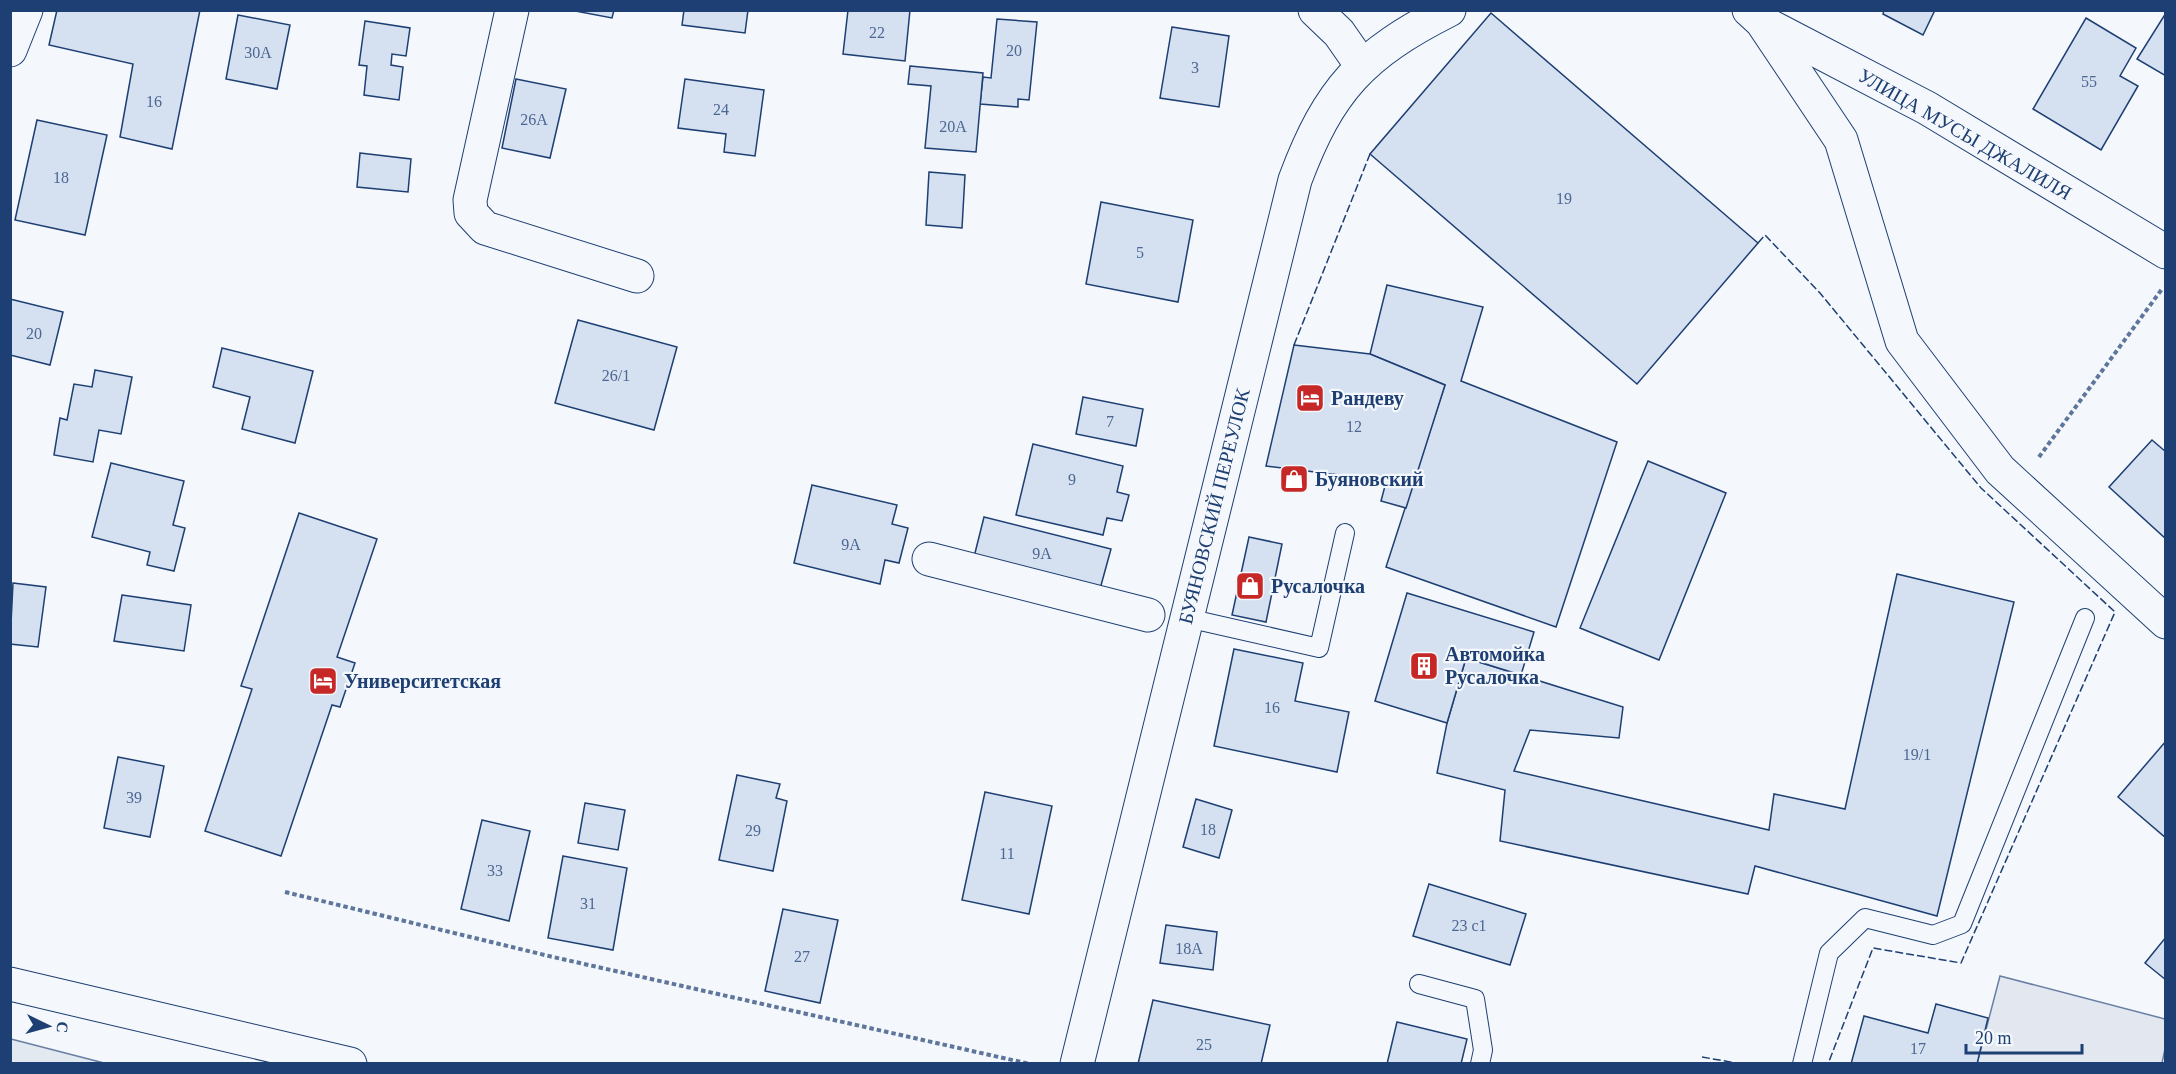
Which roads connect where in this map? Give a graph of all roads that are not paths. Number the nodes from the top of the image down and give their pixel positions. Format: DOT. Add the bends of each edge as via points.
graph roads {
  1 [pos="26,10"];
  2 [pos="512,10"];
  3 [pos="1315,10"];
  4 [pos="1449,10"];
  5 [pos="1755,16"];
  6 [pos="10,50"];
  7 [pos="1362,66"];
  8 [pos="2166,252"];
  9 [pos="637,276"];
  10 [pos="1345,533"];
  11 [pos="929,559"];
  12 [pos="1148,615"];
  13 [pos="1187,618"];
  14 [pos="2085,618"];
  15 [pos="2166,622"];
  16 [pos="10,984"];
  17 [pos="1419,984"];
  18 [pos="350,1064"];
  19 [pos="1077,1064"];
  20 [pos="1480,1064"];
  21 [pos="1802,1064"];
  1 -- 6 [label="street"];
  2 -- 9 [label="street" via="470,200 471,213 485,228"];
  3 -- 7 [label="street" via="1339,33"];
  4 -- 7 [label="street, БУЯНОВСКИЙ ПЕРЕУЛОК" via="1387,45"];
  5 -- 8 [label="street, УЛИЦА МУСЫ ДЖАЛИЛЯ" via="1927,108"];
  5 -- 15 [label="street" via="1841,140 1902,341 2000,470"];
  7 -- 13 [label="street, БУЯНОВСКИЙ ПЕРЕУЛОК" via="1342,85 1321,116 1295,180"];
  10 -- 13 [label="lane" via="1319,648"];
  11 -- 12 [label="street"];
  13 -- 19 [label="street, БУЯНОВСКИЙ ПЕРЕУЛОК"];
  14 -- 21 [label="lane" via="1962,924 1933,936 1865,918 1829,953"];
  16 -- 18 [label="street"];
  17 -- 20 [label="lane" via="1474,999 1483,1050"];
}
